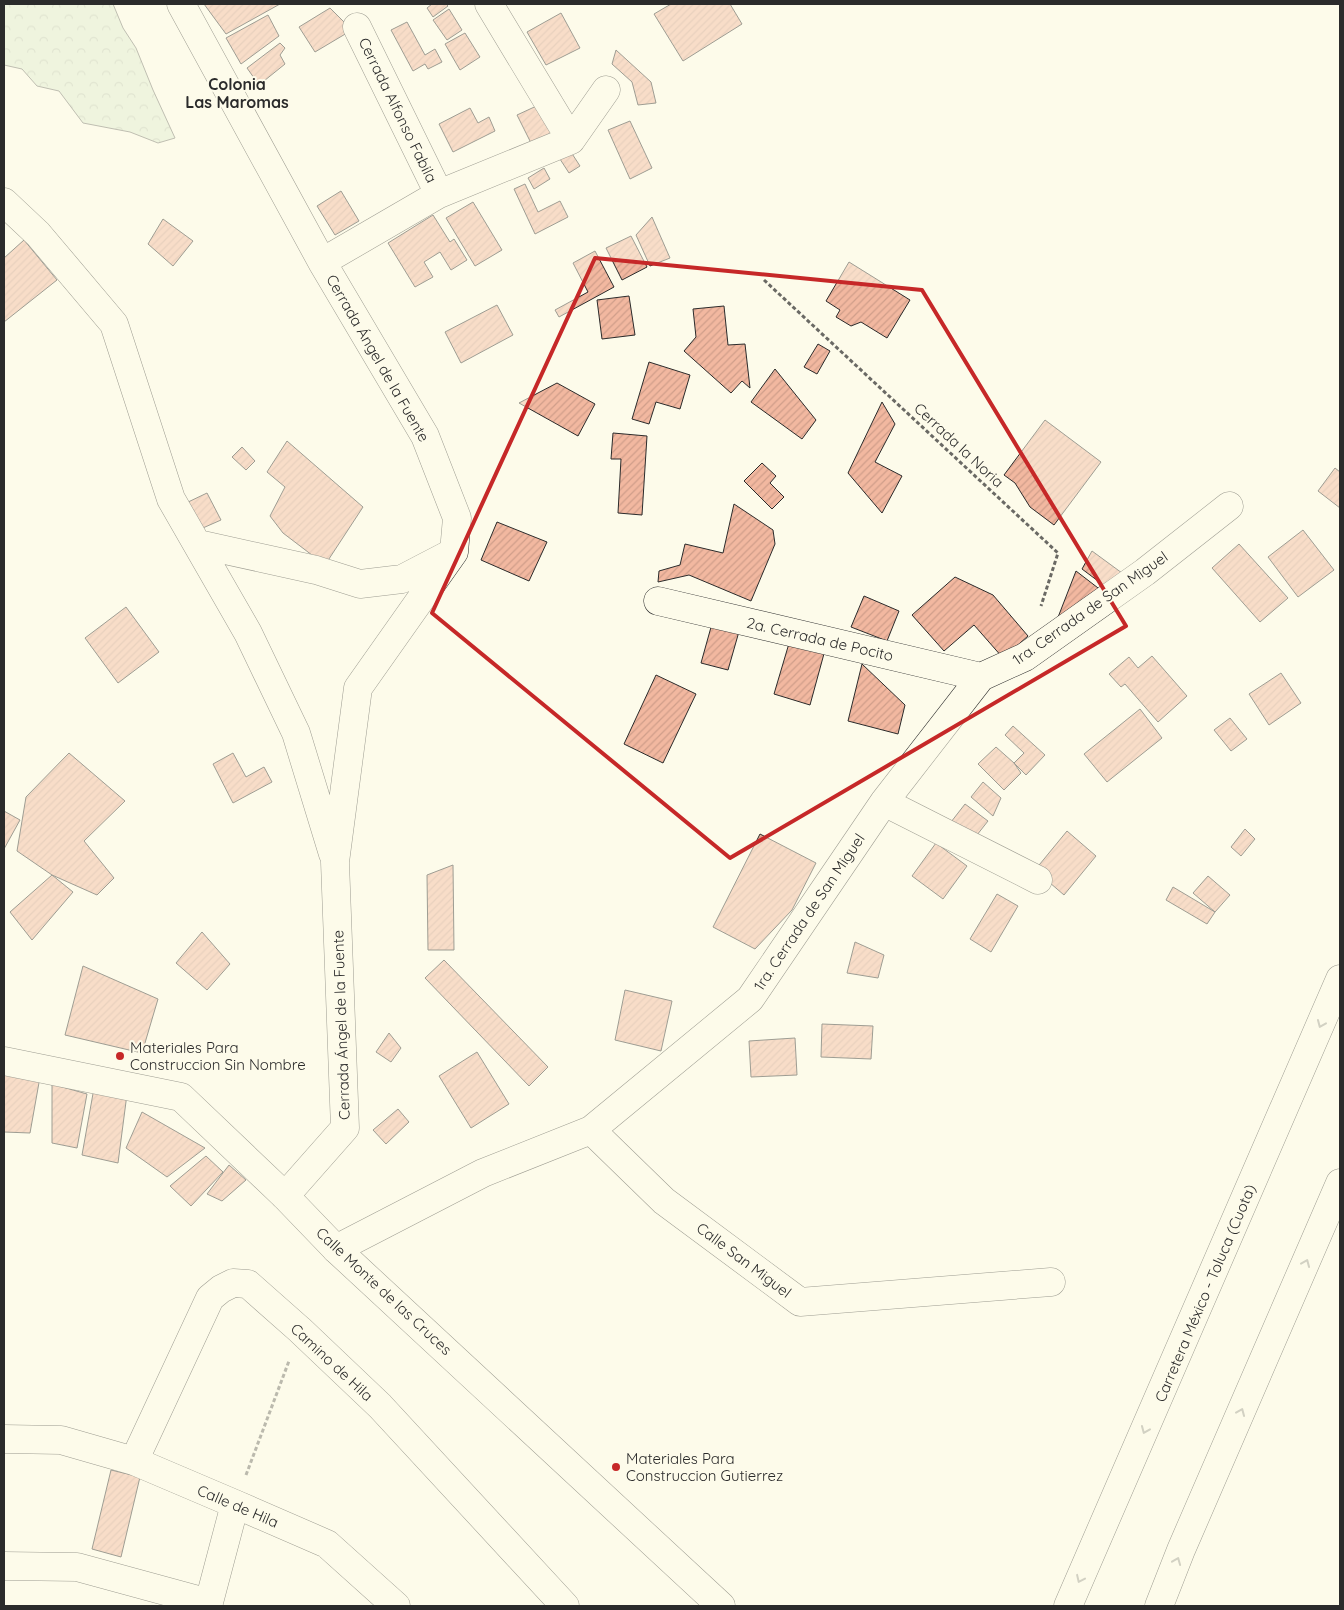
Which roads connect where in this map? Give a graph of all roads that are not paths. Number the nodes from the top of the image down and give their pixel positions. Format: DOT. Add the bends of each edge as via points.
graph roads {
  1 [pos="181,4"];
  2 [pos="489,4"];
  3 [pos="357,27"];
  4 [pos="606,90"];
  5 [pos="571,140"];
  6 [pos="439,194"];
  7 [pos="4,202"];
  8 [pos="322,262"];
  9 [pos="1228,506"];
  10 [pos="198,544"];
  11 [pos="454,552"];
  12 [pos="658,601"];
  13 [pos="981,678"];
  14 [pos="884,802"];
  15 [pos="335,862"];
  16 [pos="1038,880"];
  17 [pos="1340,979"];
  18 [pos="4,1061"];
  19 [pos="591,1130"];
  20 [pos="1340,1183"];
  21 [pos="285,1196"];
  22 [pos="336,1249"];
  23 [pos="1051,1282"];
  24 [pos="4,1439"];
  25 [pos="134,1461"];
  26 [pos="235,1504"];
  27 [pos="4,1566"];
  28 [pos="208,1605"];
  29 [pos="396,1606"];
  30 [pos="565,1606"];
  31 [pos="721,1606"];
  32 [pos="1068,1606"];
  33 [pos="1159,1606"];
  1 -- 8 [label="main road, Cerrada Ángel de la Fuente"];
  2 -- 5 [label="main road"];
  3 -- 6 [label="main road, Cerrada Alfonso Fabila"];
  4 -- 5 [label="main road"];
  5 -- 6 [label="main road, Cerrada Alfonso Fabila"];
  6 -- 8 [label="main road, Cerrada Alfonso Fabila"];
  7 -- 10 [label="main road, Cerrada Ángel de la Fuente" via="38,234 114,324 171,499"];
  8 -- 11 [label="main road, Cerrada Ángel de la Fuente" via="425,436 457,518"];
  9 -- 13 [label="main road, 1ra. Cerrada de San Miguel" via="1145,572 1033,652"];
  10 -- 11 [label="main road" via="316,570 360,584 402,579"];
  10 -- 15 [label="main road, Cerrada Ángel de la Fuente" via="248,633 296,733"];
  11 -- 15 [label="main road, Cerrada Ángel de la Fuente" via="358,688"];
  12 -- 13 [label="main road, 2a. Cerrada de Pocito"];
  13 -- 14 [label="main road, 1ra. Cerrada de San Miguel"];
  14 -- 16 [label="main road"];
  14 -- 19 [label="main road, 1ra. Cerrada de San Miguel" via="750,999"];
  15 -- 21 [label="main road, Cerrada Ángel de la Fuente" via="345,1128"];
  17 -- 32 [label="main road, Carretera México - Toluca (Cuota), one-way"];
  18 -- 21 [label="main road, Calle Monte de las Cruces" via="181,1097"];
  19 -- 22 [label="main road, 1ra. Cerrada de San Miguel" via="483,1173"];
  19 -- 23 [label="main road, Calle San Miguel" via="664,1200 800,1302"];
  33 -- 20 [label="main road, one-way"];
  21 -- 22 [label="main road, Calle Monte de las Cruces"];
  22 -- 31 [label="main road, Calle Monte de las Cruces"];
  24 -- 25 [label="main road, Calle de Hila" via="61,1440"];
  25 -- 26 [label="main road, Calle de Hila"];
  25 -- 30 [label="main road, Camino de Hila" via="210,1298 234,1283 248,1284 380,1406"];
  26 -- 28 [label="main road"];
  26 -- 29 [label="main road, Calle de Hila" via="327,1544"];
  27 -- 28 [label="main road" via="77,1567"];
}
